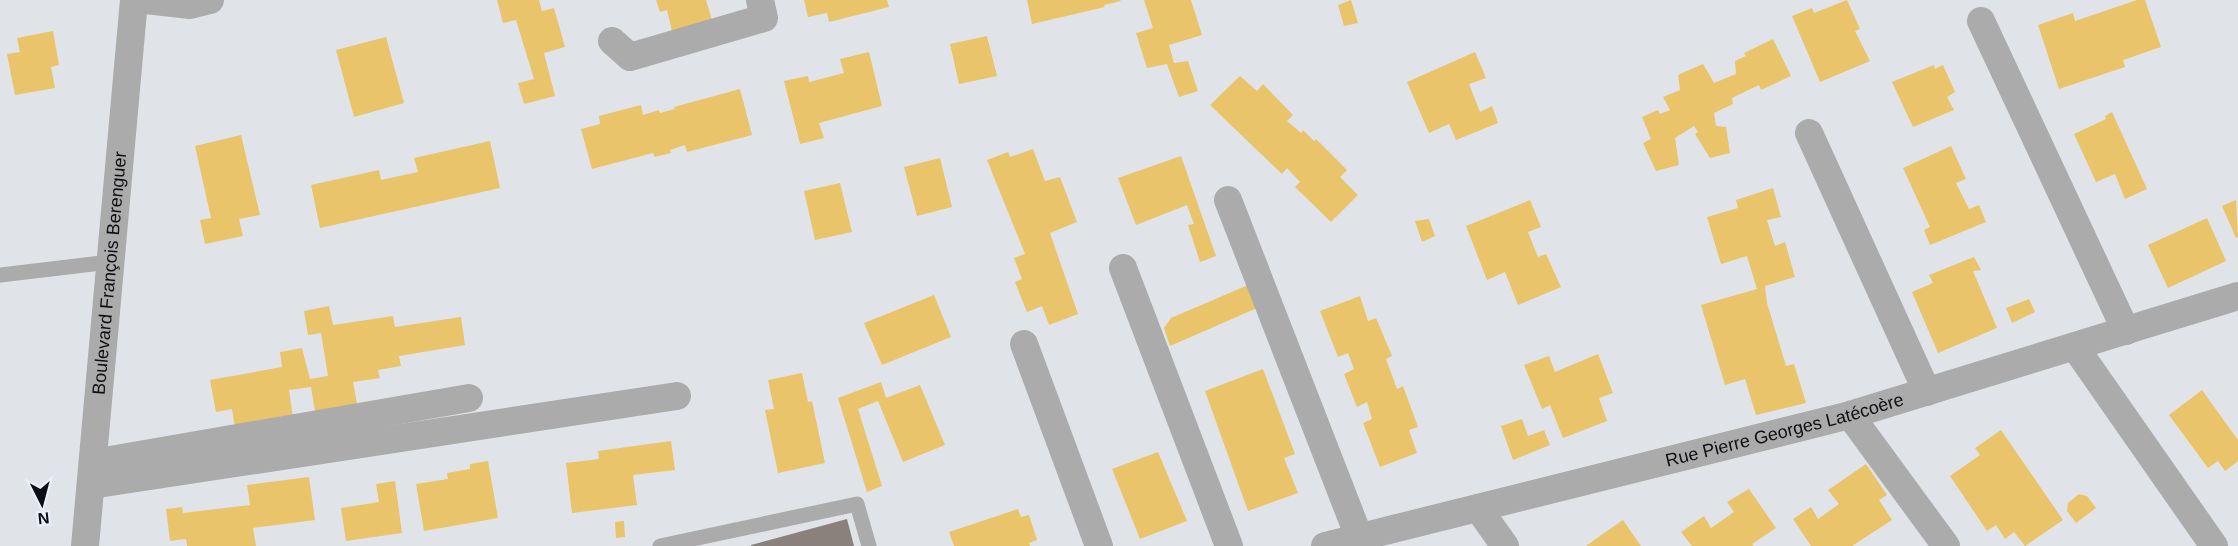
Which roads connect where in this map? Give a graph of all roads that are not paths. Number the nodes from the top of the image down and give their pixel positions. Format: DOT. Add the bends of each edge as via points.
graph roads {
  1 [pos="134,0"];
  2 [pos="146,0"];
  3 [pos="210,0"];
  4 [pos="760,0"];
  5 [pos="1981,21"];
  6 [pos="612,41"];
  7 [pos="1809,134"];
  8 [pos="1228,200"];
  9 [pos="110,262"];
  10 [pos="1123,268"];
  11 [pos="0,274"];
  12 [pos="2238,296"];
  13 [pos="2126,331"];
  14 [pos="1024,344"];
  15 [pos="2074,347"];
  16 [pos="1927,392"];
  17 [pos="677,396"];
  18 [pos="469,398"];
  19 [pos="1850,415"];
  20 [pos="92,474"];
  21 [pos="1478,508"];
  22 [pos="1359,537"];
  23 [pos="85,546"];
  24 [pos="660,546"];
  25 [pos="869,546"];
  26 [pos="1099,546"];
  27 [pos="1229,546"];
  28 [pos="1325,546"];
  29 [pos="1505,546"];
  30 [pos="1946,546"];
  31 [pos="2214,546"];
  1 -- 9 [label="street, Boulevard François Berenguer"];
  2 -- 3 [label="street" via="190,5"];
  4 -- 6 [label="street" via="764,18 630,57"];
  5 -- 13 [label="street"];
  7 -- 16 [label="street"];
  8 -- 22 [label="street"];
  9 -- 11 [label="lane"];
  9 -- 20 [label="street, Boulevard François Berenguer"];
  10 -- 27 [label="street"];
  12 -- 13 [label="street, Rue Pierre Georges Latécoère"];
  13 -- 15 [label="street, Rue Pierre Georges Latécoère"];
  14 -- 26 [label="street"];
  15 -- 16 [label="street, Rue Pierre Georges Latécoère"];
  15 -- 31 [label="street"];
  16 -- 19 [label="street, Rue Pierre Georges Latécoère"];
  17 -- 20 [label="street"];
  18 -- 20 [label="street"];
  19 -- 21 [label="street, Rue Pierre Georges Latécoère"];
  19 -- 30 [label="street"];
  20 -- 23 [label="street, Boulevard François Berenguer"];
  21 -- 22 [label="street, Rue Pierre Georges Latécoère"];
  21 -- 29 [label="street"];
  22 -- 28 [label="street, Rue Pierre Georges Latécoère"];
  24 -- 25 [label="lane" via="857,504"];
}
